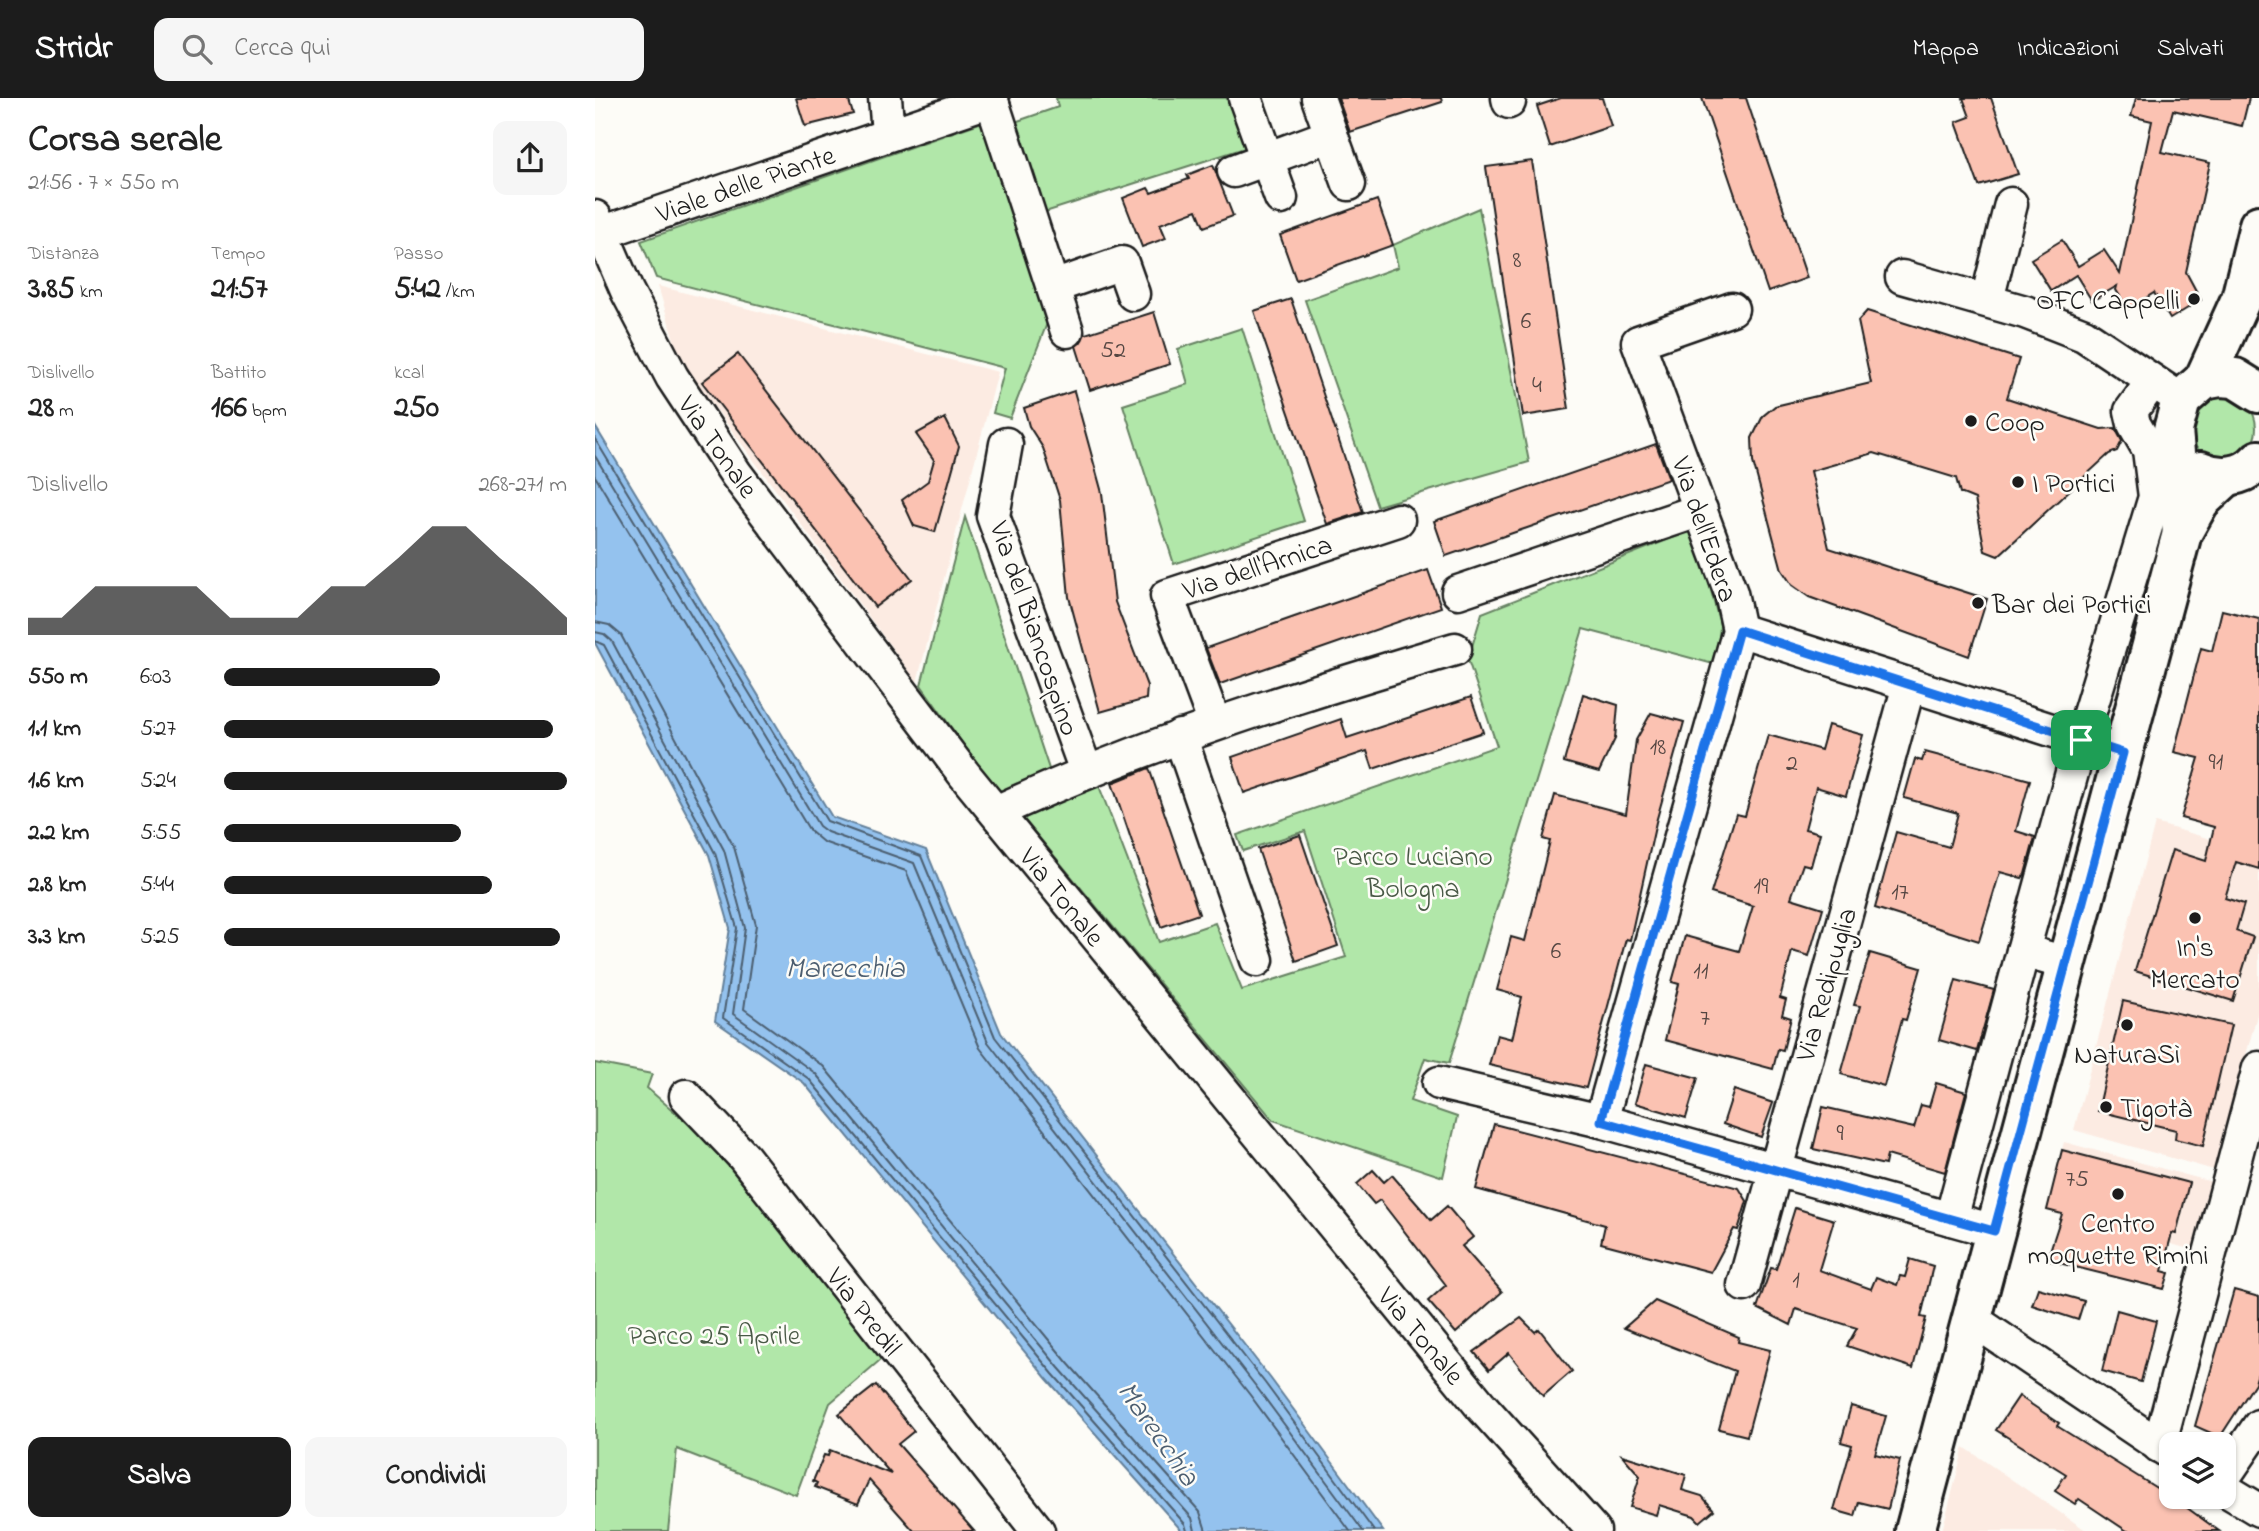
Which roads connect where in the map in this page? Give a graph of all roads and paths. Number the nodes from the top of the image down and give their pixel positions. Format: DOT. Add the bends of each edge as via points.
graph roads {
  1 [pos="885,98"];
  2 [pos="1245,98"];
  3 [pos="1318,98"];
  4 [pos="991,99"];
  5 [pos="888,133"];
  6 [pos="1331,135"];
  7 [pos="1267,158"];
  8 [pos="1234,171"];
  9 [pos="1349,184"];
  10 [pos="1281,198"];
  11 [pos="2011,204"];
  12 [pos="598,225"];
  13 [pos="2259,225"];
  14 [pos="1902,276"];
  15 [pos="1053,287"];
  16 [pos="1133,294"];
  17 [pos="2241,299"];
  18 [pos="1987,300"];
  19 [pos="1732,309"];
  20 [pos="1067,331"];
  21 [pos="2179,387"];
  22 [pos="2259,391"];
  23 [pos="1006,444"];
  24 [pos="2176,445"];
  25 [pos="2246,472"];
  26 [pos="1701,510"];
  27 [pos="1398,520"];
  28 [pos="2182,533"];
  29 [pos="1458,592"];
  30 [pos="1739,630"];
  31 [pos="1455,649"];
  32 [pos="1909,685"];
  33 [pos="1215,724"];
  34 [pos="1181,736"];
  35 [pos="2081,740"];
  36 [pos="2123,753"];
  37 [pos="1086,771"];
  38 [pos="996,812"];
  39 [pos="2023,951"];
  40 [pos="1257,960"];
  41 [pos="2066,962"];
  42 [pos="2259,1068"];
  43 [pos="1990,1074"];
  44 [pos="1439,1083"];
  45 [pos="2033,1084"];
  46 [pos="686,1096"];
  47 [pos="1601,1121"];
  48 [pos="1773,1169"];
  49 [pos="1951,1219"];
  50 [pos="1994,1231"];
  51 [pos="1744,1285"];
  52 [pos="1972,1319"];
  53 [pos="2259,1426"];
  54 [pos="2170,1432"];
  55 [pos="2159,1445"];
  56 [pos="2236,1460"];
  57 [pos="2236,1496"];
  58 [pos="2259,1510"];
  59 [pos="1038,1531"];
  60 [pos="1594,1531"];
  61 [pos="1915,1531"];
  1 -- 5 [label="street"];
  2 -- 7 [label="street"];
  3 -- 6 [label="street"];
  4 -- 5 [label="street, Viale delle Piante"];
  4 -- 15 [label="street, Viale delle Piante"];
  5 -- 12 [label="street, Viale delle Piante"];
  6 -- 7 [label="street"];
  6 -- 9 [label="street"];
  7 -- 8 [label="street"];
  7 -- 10 [label="street"];
  11 -- 18 [label="street"];
  12 -- 38 [label="street, Via Tonale" via="672,377 736,474"];
  13 -- 17 [label="main road"];
  14 -- 18 [label="street"];
  15 -- 16 [label="street" via="1122,263"];
  15 -- 20 [label="street, Viale delle Piante"];
  17 -- 21 [label="main road"];
  17 -- 22 [label="main road"];
  18 -- 21 [label="street" via="2084,335"];
  19 -- 26 [label="street, Via dell'Edera" via="1638,342"];
  21 -- 22 [label="main road" via="2220,377"];
  21 -- 24 [label="main road"];
  21 -- 35 [label="street" via="2131,411 2149,450 2155,497"];
  23 -- 37 [label="street, Via del Biancospino" via="993,516"];
  24 -- 25 [label="main road" via="2196,469"];
  24 -- 28 [label="main road"];
  25 -- 28 [label="main road" via="2200,501"];
  26 -- 29 [label="street"];
  26 -- 30 [label="street, Via dell'Edera" via="1731,593"];
  27 -- 33 [label="street, Via dell'Arnica" via="1167,596"];
  28 -- 36 [label="main road"];
  30 -- 32 [label="street, Via dell'Edera"];
  30 -- 47 [label="street"];
  31 -- 33 [label="street, Via del Biancospino"];
  32 -- 35 [label="street, Via dell'Edera"];
  32 -- 48 [label="street, Via Redipuglia"];
  33 -- 34 [label="street, Via del Biancospino"];
  34 -- 37 [label="street, Via del Biancospino"];
  34 -- 40 [label="street"];
  35 -- 36 [label="street, Via dell'Edera"];
  35 -- 39 [label="street"];
  36 -- 41 [label="main road"];
  37 -- 38 [label="street, Via del Biancospino"];
  38 -- 60 [label="street, Via Tonale" via="1473,1396"];
  39 -- 41 [label="street"];
  39 -- 43 [label="street"];
  41 -- 45 [label="main road"];
  42 -- 54 [label="street"];
  43 -- 45 [label="street"];
  43 -- 49 [label="street"];
  44 -- 47 [label="street"];
  45 -- 50 [label="main road"];
  46 -- 59 [label="street, Via Predil" via="744,1157"];
  47 -- 48 [label="street"];
  48 -- 49 [label="street"];
  48 -- 51 [label="street, Via Redipuglia"];
  49 -- 50 [label="street"];
  50 -- 52 [label="main road"];
  52 -- 55 [label="street"];
  52 -- 61 [label="main road"];
  53 -- 56 [label="street"];
  57 -- 58 [label="street"];
}
